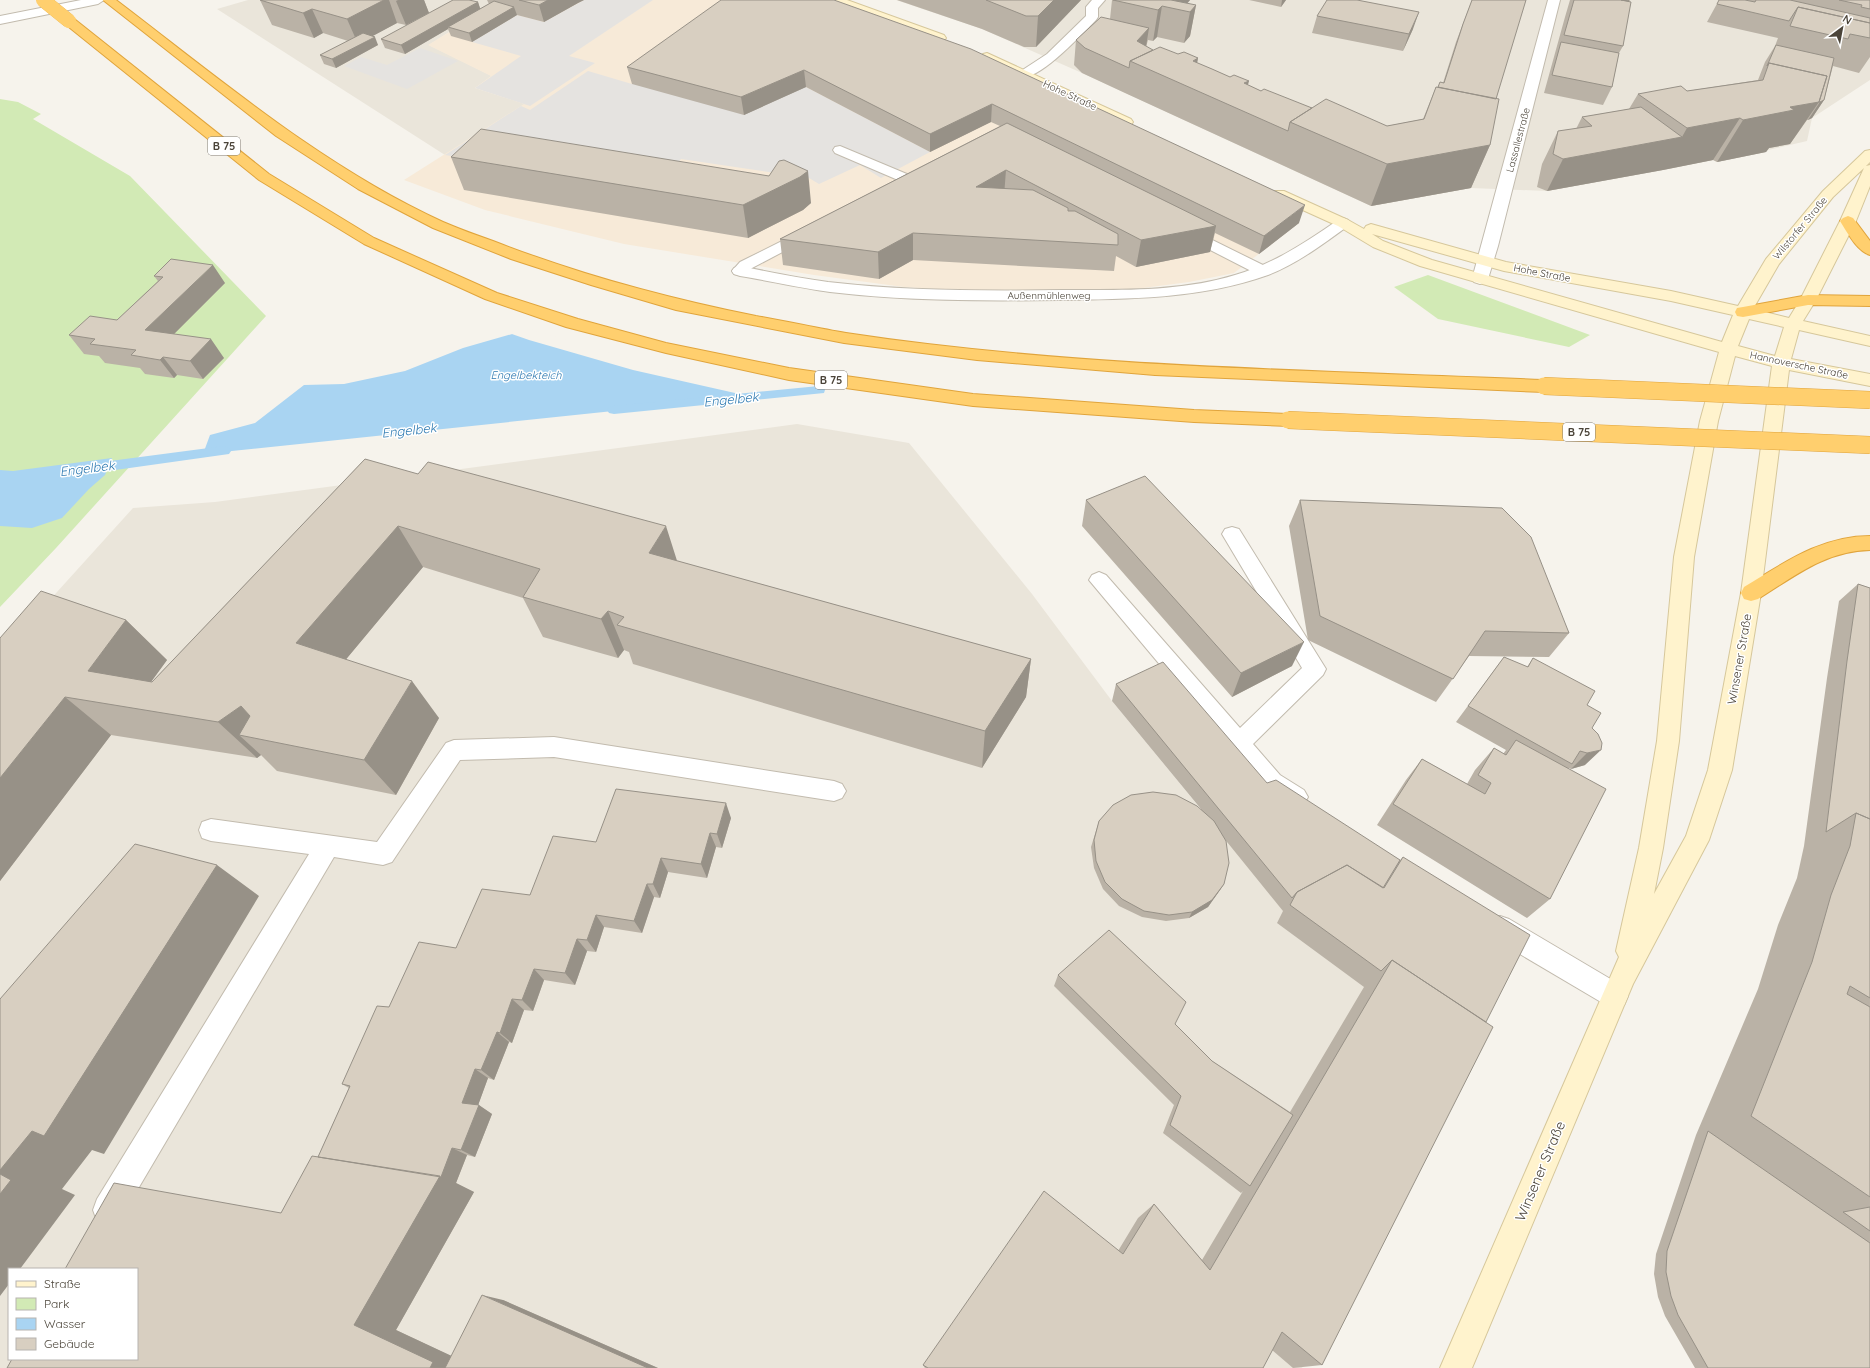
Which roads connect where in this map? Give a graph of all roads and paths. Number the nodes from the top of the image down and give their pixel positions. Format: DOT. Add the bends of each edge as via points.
graph roads {
  1 [pos="43,0"];
  2 [pos="98,0"];
  3 [pos="109,0"];
  4 [pos="836,0"];
  5 [pos="1098,0"];
  6 [pos="1554,0"];
  7 [pos="0,20"];
  8 [pos="954,43"];
  9 [pos="976,52"];
  10 [pos="1026,74"];
  11 [pos="1141,128"];
  12 [pos="840,150"];
  13 [pos="1870,154"];
  14 [pos="1870,169"];
  15 [pos="1270,190"];
  16 [pos="875,198"];
  17 [pos="1848,221"];
  18 [pos="1343,222"];
  19 [pos="1169,223"];
  20 [pos="821,226"];
  21 [pos="1870,250"];
  22 [pos="1486,260"];
  23 [pos="1263,271"];
  24 [pos="1480,279"];
  25 [pos="1808,300"];
  26 [pos="1870,301"];
  27 [pos="1743,312"];
  28 [pos="1793,324"];
  29 [pos="1870,342"];
  30 [pos="1728,349"];
  31 [pos="1781,363"];
  32 [pos="1870,380"];
  33 [pos="1870,400"];
  34 [pos="1870,445"];
  35 [pos="1232,534"];
  36 [pos="1870,543"];
  37 [pos="1099,580"];
  38 [pos="1751,593"];
  39 [pos="1239,743"];
  40 [pos="834,791"];
  41 [pos="1312,808"];
  42 [pos="211,830"];
  43 [pos="328,845"];
  44 [pos="1480,915"];
  45 [pos="1619,986"];
  46 [pos="97,1228"];
  47 [pos="1456,1368"];
  1 -- 34 [label="highway, B 75, bridge" via="264,177 369,241 491,296 572,323 666,348 789,374 973,400 1194,416"];
  2 -- 7 [label="street"];
  3 -- 33 [label="highway, bridge" via="281,133 363,186 438,225 517,256 682,306 844,338 977,355 1155,369"];
  4 -- 8 [label="street"];
  5 -- 10 [label="street" via="1092,7 1092,17 1051,57"];
  6 -- 22 [label="street, Lassallestraße"];
  9 -- 10 [label="street, Hohe Straße"];
  10 -- 11 [label="street, Hohe Straße"];
  12 -- 16 [label="street" via="916,176"];
  13 -- 27 [label="street, Wilstorfer Straße" via="1828,194 1783,247"];
  14 -- 17 [label="street"];
  15 -- 18 [label="street, Hohe Straße"];
  17 -- 21 [label="highway"];
  17 -- 25 [label="street"];
  18 -- 22 [label="street, Hohe Straße"];
  18 -- 23 [label="street, Außenmühlenweg" via="1310,246"];
  18 -- 24 [label="street, Hohe Straße" via="1378,244 1408,257"];
  19 -- 23 [label="street"];
  20 -- 23 [label="street, Außenmühlenweg" via="746,265 740,271 840,288 964,295 1111,295 1162,292 1213,285"];
  22 -- 24 [label="street, Lassallestraße"];
  22 -- 27 [label="street, Hohe Straße" via="1539,273 1671,296"];
  24 -- 30 [label="street, Hohe Straße"];
  25 -- 26 [label="highway"];
  25 -- 27 [label="highway"];
  25 -- 28 [label="street"];
  27 -- 28 [label="street"];
  27 -- 30 [label="street, Winsener Straße"];
  28 -- 29 [label="street"];
  28 -- 31 [label="street, Winsener Straße"];
  30 -- 31 [label="street, Hannoversche Straße"];
  30 -- 45 [label="street, Winsener Straße" via="1709,421 1684,557 1668,741 1651,848"];
  31 -- 32 [label="street, Hannoversche Straße"];
  31 -- 38 [label="street, Winsener Straße"];
  35 -- 39 [label="street" via="1315,669"];
  36 -- 38 [label="highway" via="1853,543 1829,549"];
  37 -- 39 [label="street"];
  38 -- 45 [label="street, Winsener Straße" via="1720,770 1697,840"];
  39 -- 41 [label="street" via="1272,782"];
  40 -- 43 [label="street" via="554,747 454,750 382,854"];
  42 -- 43 [label="street"];
  43 -- 46 [label="street"];
  44 -- 45 [label="street" via="1527,945"];
  45 -- 47 [label="street, Winsener Straße"];
}
